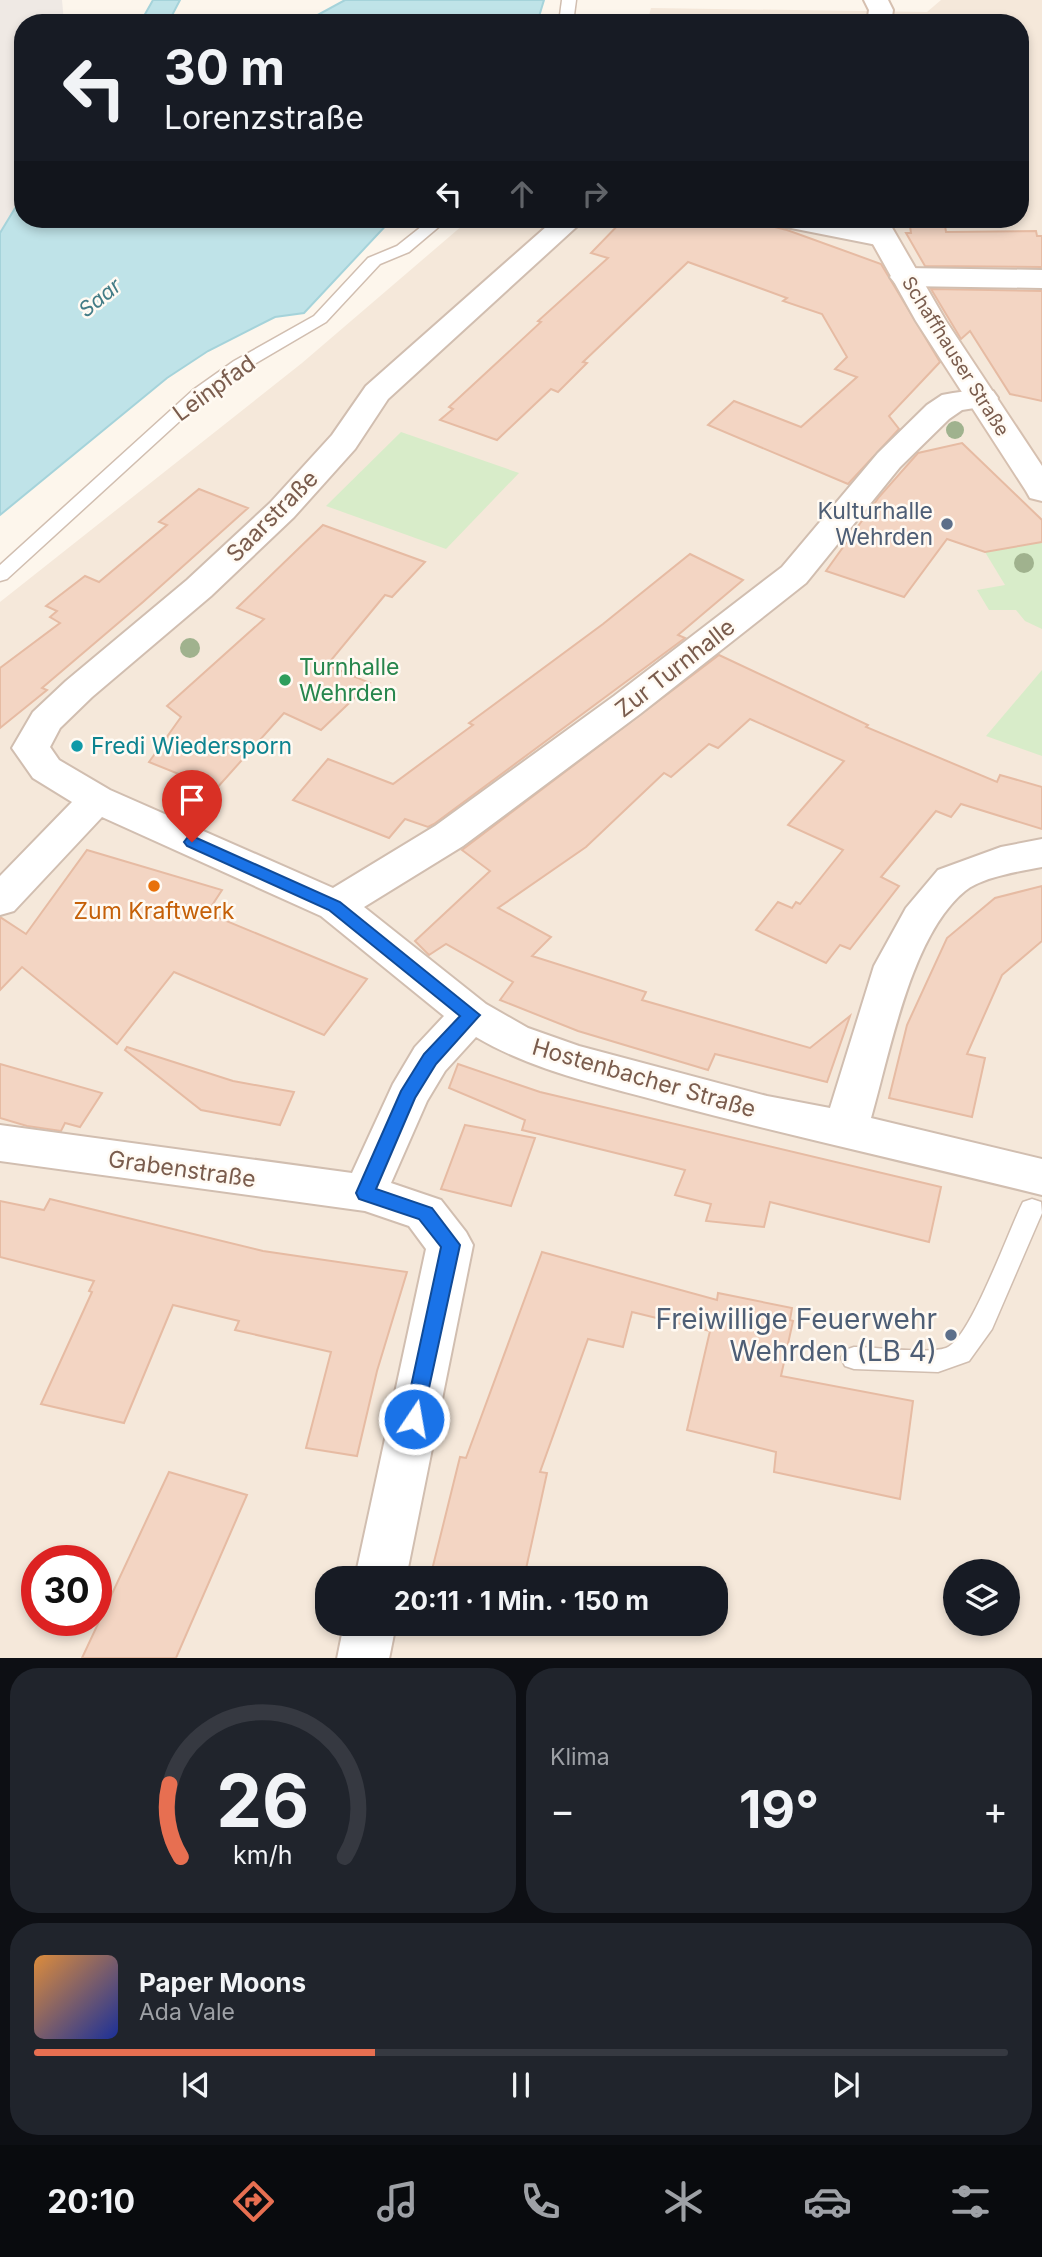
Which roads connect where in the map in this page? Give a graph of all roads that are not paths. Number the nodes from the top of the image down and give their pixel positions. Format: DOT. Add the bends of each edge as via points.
graph roads {
  1 [pos="429,228"];
  2 [pos="561,228"];
  3 [pos="878,228"];
  4 [pos="905,277"];
  5 [pos="1042,279"];
  6 [pos="982,398"];
  7 [pos="1042,491"];
  8 [pos="0,575"];
  9 [pos="97,799"];
  10 [pos="1042,853"];
  11 [pos="0,901"];
  12 [pos="335,906"];
  13 [pos="471,1015"];
  14 [pos="846,1129"];
  15 [pos="0,1143"];
  16 [pos="365,1193"];
  17 [pos="1039,1197"];
  18 [pos="854,1358"];
  19 [pos="383,1566"];
  20 [pos="368,1636"];
  21 [pos="363,1658"];
  1 -- 8 [label="lane, Leinpfad" via="403,249 374,261 320,319 199,394"];
  2 -- 9 [label="street, Saarstraße" via="377,393 344,442 282,510 46,721 31,748 46,769"];
  3 -- 4 [label="street, Schaffhauser Straße"];
  4 -- 5 [label="street"];
  4 -- 6 [label="street, Schaffhauser Straße"];
  6 -- 7 [label="street, Schaffhauser Straße"];
  6 -- 12 [label="street, Zur Turnhalle" via="953,402 888,460 794,575 449,836"];
  9 -- 11 [label="street"];
  9 -- 12 [label="street, Hostenbacher Straße"];
  10 -- 14 [label="street" via="1001,861 952,880 920,918 894,966"];
  12 -- 13 [label="street, Hostenbacher Straße"];
  13 -- 14 [label="street, Hostenbacher Straße" via="513,1040 572,1060 767,1113"];
  13 -- 16 [label="street" via="430,1059 408,1096"];
  14 -- 17 [label="street, Hostenbacher Straße"];
  15 -- 16 [label="street, Grabenstraße"];
  16 -- 19 [label="street, Grabenstraße" via="425,1213 450,1245"];
  17 -- 18 [label="lane" via="983,1318 962,1352 938,1361"];
  20 -- 21 [label="street"];
}
